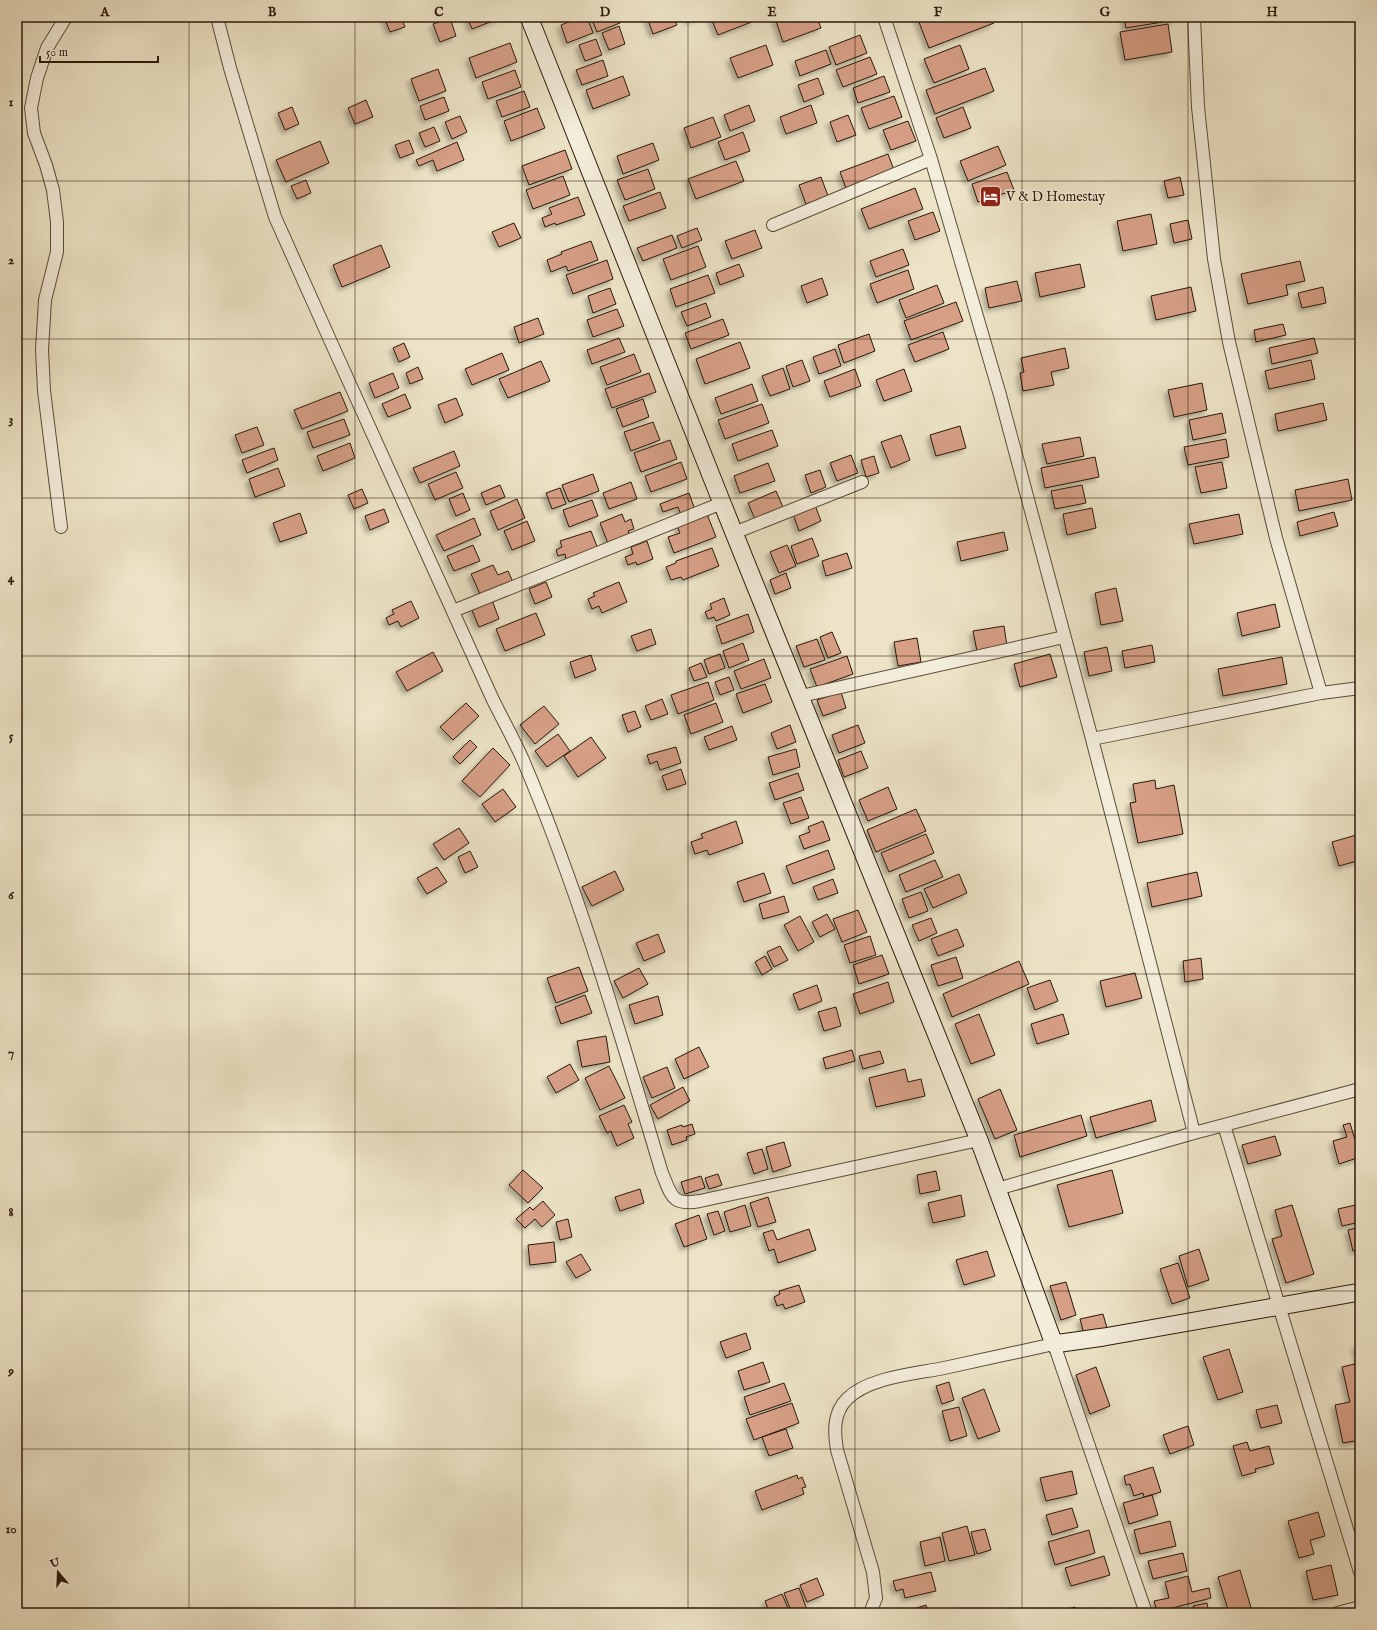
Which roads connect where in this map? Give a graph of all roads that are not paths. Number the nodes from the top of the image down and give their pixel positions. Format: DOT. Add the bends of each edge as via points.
graph roads {
  1 [pos="66,17"];
  2 [pos="217,17"];
  3 [pos="529,17"];
  4 [pos="884,17"];
  5 [pos="1194,17"];
  6 [pos="932,159"];
  7 [pos="773,226"];
  8 [pos="862,482"];
  9 [pos="722,503"];
  10 [pos="61,527"];
  11 [pos="734,533"];
  12 [pos="453,611"];
  13 [pos="1064,637"];
  14 [pos="1360,688"];
  15 [pos="1321,692"];
  16 [pos="801,696"];
  17 [pos="1092,738"];
  18 [pos="1360,1089"];
  19 [pos="1224,1125"];
  20 [pos="1194,1133"];
  21 [pos="979,1140"];
  22 [pos="997,1189"];
  23 [pos="1360,1292"];
  24 [pos="1278,1305"];
  25 [pos="1054,1344"];
  26 [pos="1360,1572"];
  27 [pos="1360,1607"];
  28 [pos="870,1613"];
  29 [pos="1146,1613"];
  30 [pos="1336,1613"];
  1 -- 10 [label="street" via="47,48 31,108 34,133 53,190 58,222 57,252 45,300 42,350 44,391"];
  2 -- 12 [label="street" via="275,217"];
  3 -- 9 [label="street"];
  4 -- 6 [label="street"];
  5 -- 15 [label="street" via="1198,107 1214,259 1229,342 1276,538"];
  6 -- 7 [label="street"];
  6 -- 13 [label="street" via="1033,513"];
  8 -- 11 [label="street"];
  9 -- 11 [label="street"];
  9 -- 12 [label="street"];
  11 -- 16 [label="street"];
  12 -- 21 [label="street" via="522,759 556,842 600,969 662,1173 674,1198 684,1203 700,1201"];
  13 -- 16 [label="street"];
  13 -- 17 [label="street"];
  14 -- 15 [label="street"];
  15 -- 17 [label="street"];
  16 -- 21 [label="street"];
  17 -- 20 [label="street"];
  18 -- 19 [label="street"];
  19 -- 20 [label="street"];
  19 -- 24 [label="street"];
  20 -- 22 [label="street"];
  21 -- 22 [label="street"];
  22 -- 25 [label="street"];
  23 -- 24 [label="street"];
  24 -- 25 [label="street"];
  24 -- 26 [label="street"];
  25 -- 28 [label="street" via="877,1382 846,1399 839,1411 834,1432 837,1450 874,1572 876,1598"];
  25 -- 29 [label="street"];
  27 -- 30 [label="street"];
}
